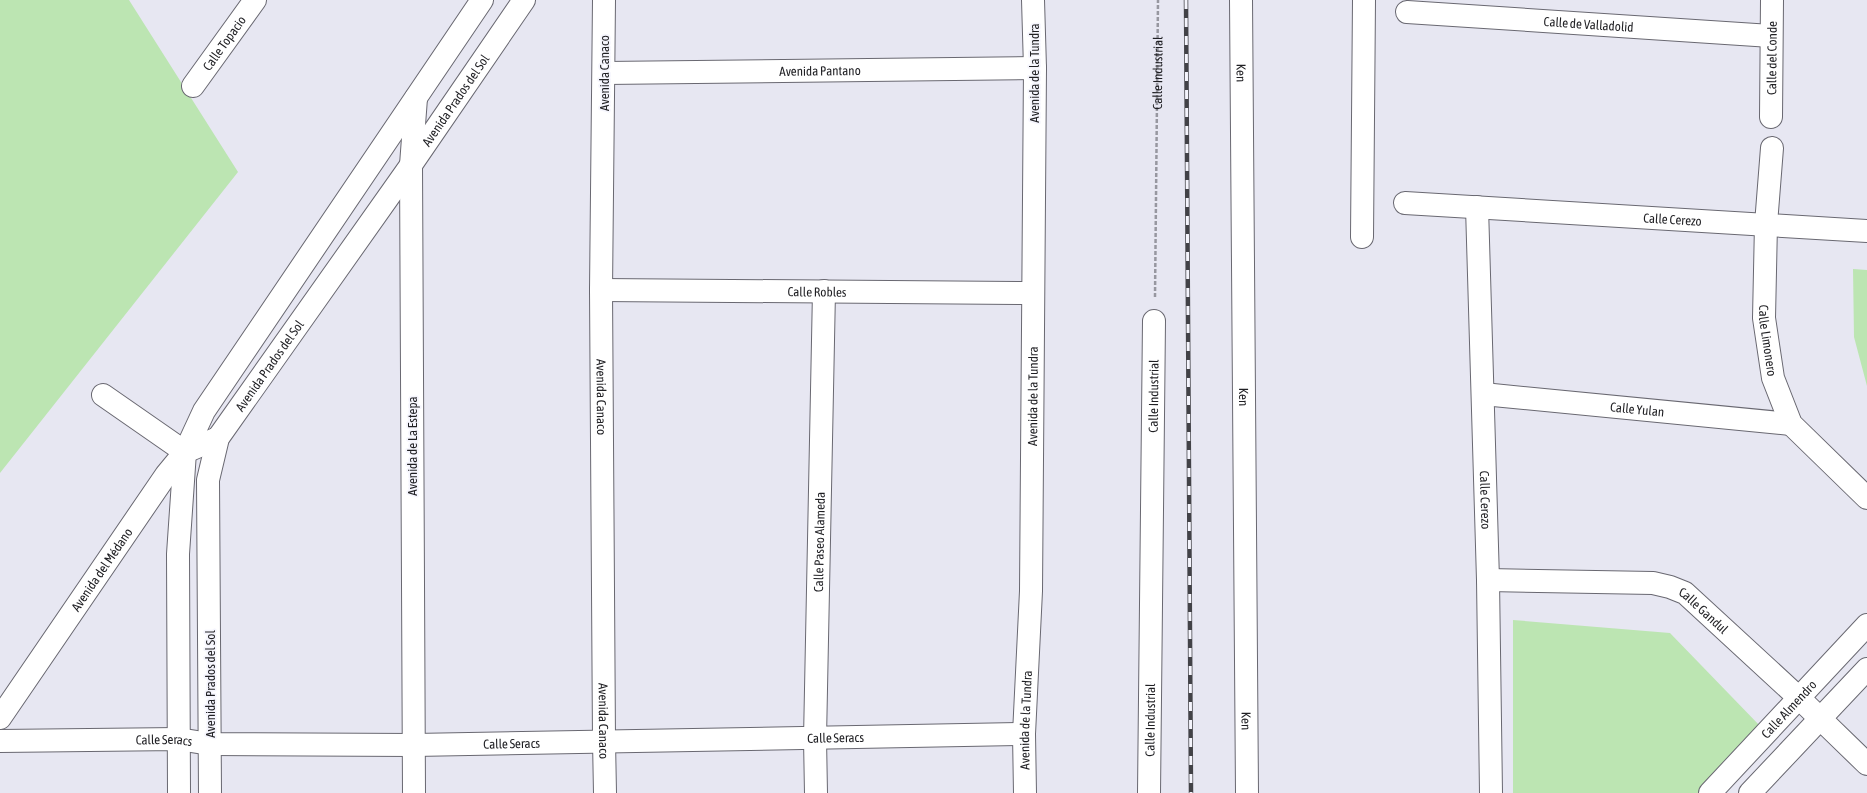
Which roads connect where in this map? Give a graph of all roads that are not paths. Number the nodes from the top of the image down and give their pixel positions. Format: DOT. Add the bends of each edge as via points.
graph roads {
  1 [pos="524,0"];
  2 [pos="604,0"];
  3 [pos="1033,0"];
  4 [pos="1241,0"];
  5 [pos="1364,0"];
  6 [pos="1772,0"];
  7 [pos="252,1"];
  8 [pos="479,1"];
  9 [pos="1407,12"];
  10 [pos="1771,36"];
  11 [pos="1035,68"];
  12 [pos="605,73"];
  13 [pos="193,86"];
  14 [pos="416,98"];
  15 [pos="1771,117"];
  16 [pos="1772,148"];
  17 [pos="411,165"];
  18 [pos="1406,203"];
  19 [pos="1477,207"];
  20 [pos="1766,224"];
  21 [pos="1867,232"];
  22 [pos="1362,237"];
  23 [pos="601,290"];
  24 [pos="824,291"];
  25 [pos="1032,293"];
  26 [pos="1154,321"];
  27 [pos="1483,394"];
  28 [pos="102,395"];
  29 [pos="1792,424"];
  30 [pos="218,438"];
  31 [pos="185,452"];
  32 [pos="1867,498"];
  33 [pos="1488,580"];
  34 [pos="1867,624"];
  35 [pos="1867,669"];
  36 [pos="1799,698"];
  37 [pos="0,718"];
  38 [pos="1820,718"];
  39 [pos="1024,734"];
  40 [pos="178,738"];
  41 [pos="815,739"];
  42 [pos="0,741"];
  43 [pos="604,741"];
  44 [pos="210,744"];
  45 [pos="414,745"];
  46 [pos="1867,764"];
  47 [pos="179,793"];
  48 [pos="210,793"];
  49 [pos="414,793"];
  50 [pos="605,793"];
  51 [pos="816,793"];
  52 [pos="1025,793"];
  53 [pos="1149,793"];
  54 [pos="1247,793"];
  55 [pos="1491,793"];
  56 [pos="1710,793"];
  57 [pos="1750,793"];
  1 -- 17 [label="street, Avenida Prados del Sol"];
  2 -- 12 [label="street, Avenida Canaco"];
  3 -- 11 [label="street, Avenida de la Tundra"];
  4 -- 54 [label="street, Ken"];
  5 -- 22 [label="street"];
  6 -- 10 [label="street, Calle del Conde"];
  7 -- 13 [label="street, Calle Topacio"];
  8 -- 14 [label="street"];
  9 -- 10 [label="street, Calle de Valladolid"];
  10 -- 15 [label="street, Calle del Conde"];
  11 -- 12 [label="street, Avenida Pantano"];
  11 -- 25 [label="street, Avenida de la Tundra"];
  12 -- 23 [label="street, Avenida Canaco"];
  14 -- 17 [label="street, Avenida de La Estepa"];
  14 -- 31 [label="street" via="204,411"];
  16 -- 20 [label="street, Calle Limonero"];
  17 -- 30 [label="street, Avenida Prados del Sol"];
  17 -- 45 [label="street, Avenida de La Estepa"];
  18 -- 19 [label="street, Calle Cerezo"];
  19 -- 20 [label="street, Calle Cerezo"];
  19 -- 27 [label="street, Calle Cerezo"];
  20 -- 21 [label="street, Calle Cerezo"];
  20 -- 29 [label="street, Calle Limonero" via="1764,318 1773,378"];
  23 -- 24 [label="street, Calle Robles"];
  23 -- 43 [label="street, Avenida Canaco"];
  24 -- 25 [label="street, Calle Robles"];
  24 -- 41 [label="street, Calle Paseo Alameda"];
  25 -- 39 [label="street, Avenida de la Tundra" via="1031,591"];
  26 -- 53 [label="street, Calle Industrial"];
  27 -- 29 [label="street, Calle Yulan"];
  27 -- 33 [label="street, Calle Cerezo"];
  28 -- 31 [label="street"];
  29 -- 32 [label="street, Calle Limonero"];
  30 -- 31 [label="street, Avenida del Médano"];
  30 -- 44 [label="street, Avenida Prados del Sol" via="208,480"];
  31 -- 37 [label="street, Avenida del Médano" via="145,504"];
  31 -- 40 [label="street" via="178,554"];
  33 -- 36 [label="street, Calle Gandul" via="1653,583 1670,587 1685,593"];
  33 -- 55 [label="street, Calle Cerezo"];
  34 -- 36 [label="street, Calle Almendro"];
  35 -- 38 [label="street"];
  36 -- 38 [label="street, Calle Gandul"];
  36 -- 56 [label="street, Calle Almendro"];
  38 -- 46 [label="street, Calle Gandul"];
  38 -- 57 [label="street"];
  39 -- 41 [label="street, Calle Seracs"];
  39 -- 52 [label="street, Avenida de la Tundra"];
  40 -- 42 [label="street, Calle Seracs"];
  40 -- 44 [label="street, Calle Seracs"];
  40 -- 47 [label="street"];
  41 -- 43 [label="street, Calle Seracs"];
  41 -- 51 [label="street, Calle Paseo Alameda"];
  43 -- 45 [label="street, Calle Seracs"];
  43 -- 50 [label="street, Avenida Canaco"];
  44 -- 45 [label="street, Calle Seracs"];
  44 -- 48 [label="street, Avenida Prados del Sol"];
  45 -- 49 [label="street, Avenida de La Estepa"];
}
